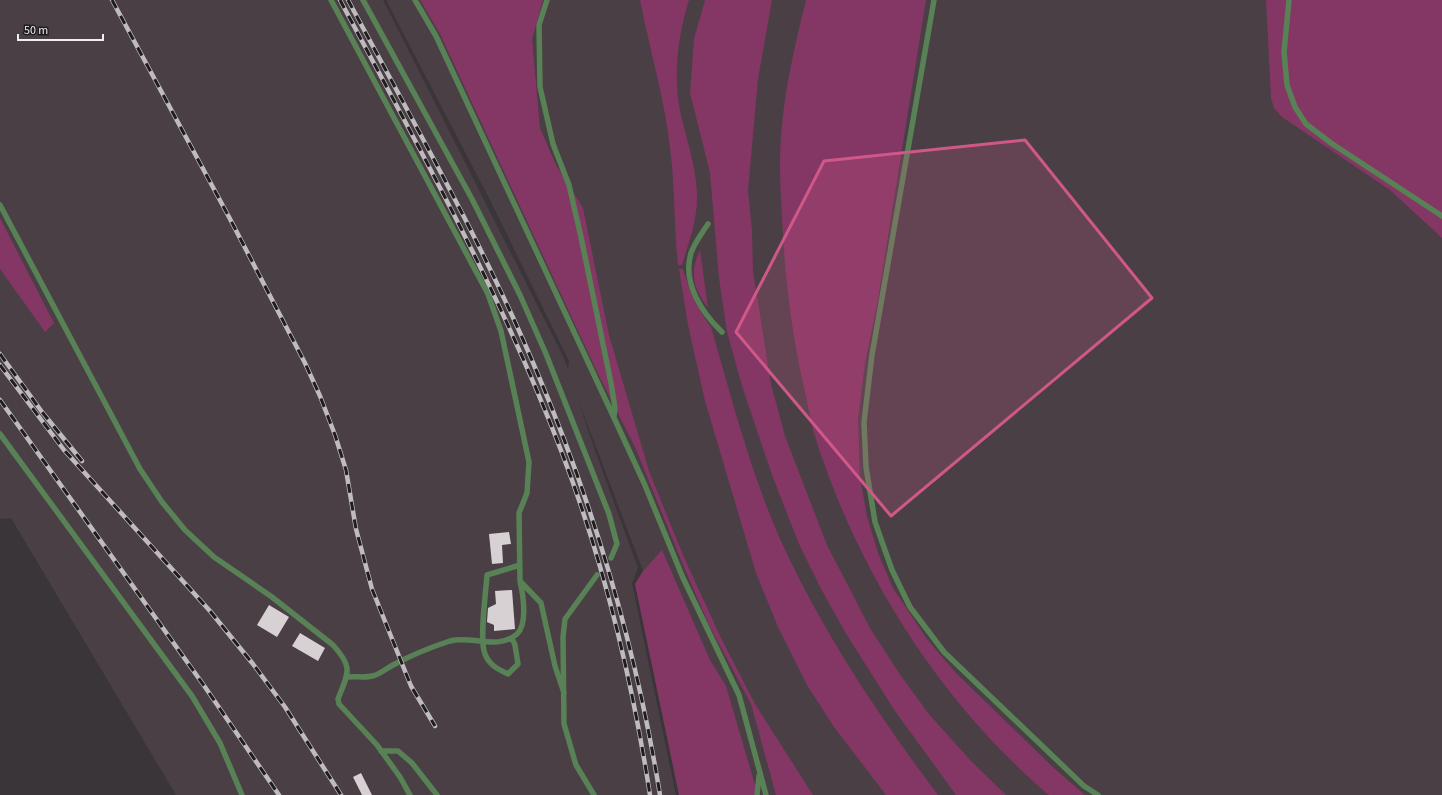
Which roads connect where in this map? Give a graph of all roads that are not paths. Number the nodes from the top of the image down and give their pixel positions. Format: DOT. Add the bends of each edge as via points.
graph roads {
  1 [pos="331,0"];
  2 [pos="363,0"];
  3 [pos="415,0"];
  4 [pos="547,0"];
  5 [pos="934,0"];
  6 [pos="1289,0"];
  7 [pos="0,205"];
  8 [pos="1442,216"];
  9 [pos="708,224"];
  10 [pos="722,332"];
  11 [pos="614,416"];
  12 [pos="0,434"];
  13 [pos="611,558"];
  14 [pos="520,565"];
  15 [pos="597,575"];
  16 [pos="520,581"];
  17 [pos="512,638"];
  18 [pos="484,641"];
  19 [pos="348,676"];
  20 [pos="564,693"];
  21 [pos="381,751"];
  22 [pos="759,772"];
  23 [pos="242,795"];
  24 [pos="410,795"];
  25 [pos="437,795"];
  26 [pos="594,795"];
  27 [pos="757,795"];
  28 [pos="766,795"];
  29 [pos="1098,795"];
  1 -- 14 [label="lane" via="488,294 501,331 529,462 527,493 520,513"];
  2 -- 13 [label="lane" via="472,199 520,294 609,514 617,544"];
  3 -- 11 [label="lane" via="436,36"];
  4 -- 11 [label="lane" via="539,25 540,87 553,144 569,185 581,237 611,383"];
  5 -- 29 [label="lane" via="872,355 864,422 866,467 875,522 892,570 910,607 944,652 1084,786"];
  6 -- 8 [label="lane" via="1284,52 1287,85 1298,113 1306,124 1331,143"];
  7 -- 19 [label="lane" via="140,469 162,502 185,530 214,557 272,597 333,645 346,660"];
  9 -- 10 [label="lane" via="691,252 689,275 700,306"];
  11 -- 22 [label="lane" via="682,578 739,695"];
  12 -- 23 [label="lane" via="192,696 220,743"];
  14 -- 16 [label="lane"];
  14 -- 18 [label="lane" via="487,575"];
  15 -- 20 [label="lane" via="565,619"];
  16 -- 17 [label="lane" via="524,600 522,623 518,633"];
  16 -- 20 [label="lane" via="541,603 555,666"];
  17 -- 18 [label="lane" via="497,643"];
  17 -- 18 [label="lane" via="518,664 508,674 494,668 484,654"];
  18 -- 19 [label="lane" via="466,638 450,641 372,676"];
  19 -- 21 [label="lane" via="338,699 339,704"];
  20 -- 26 [label="lane" via="564,724 576,765"];
  21 -- 24 [label="lane"];
  21 -- 25 [label="lane" via="398,751 412,763"];
  22 -- 27 [label="lane"];
  22 -- 28 [label="lane"];
}
